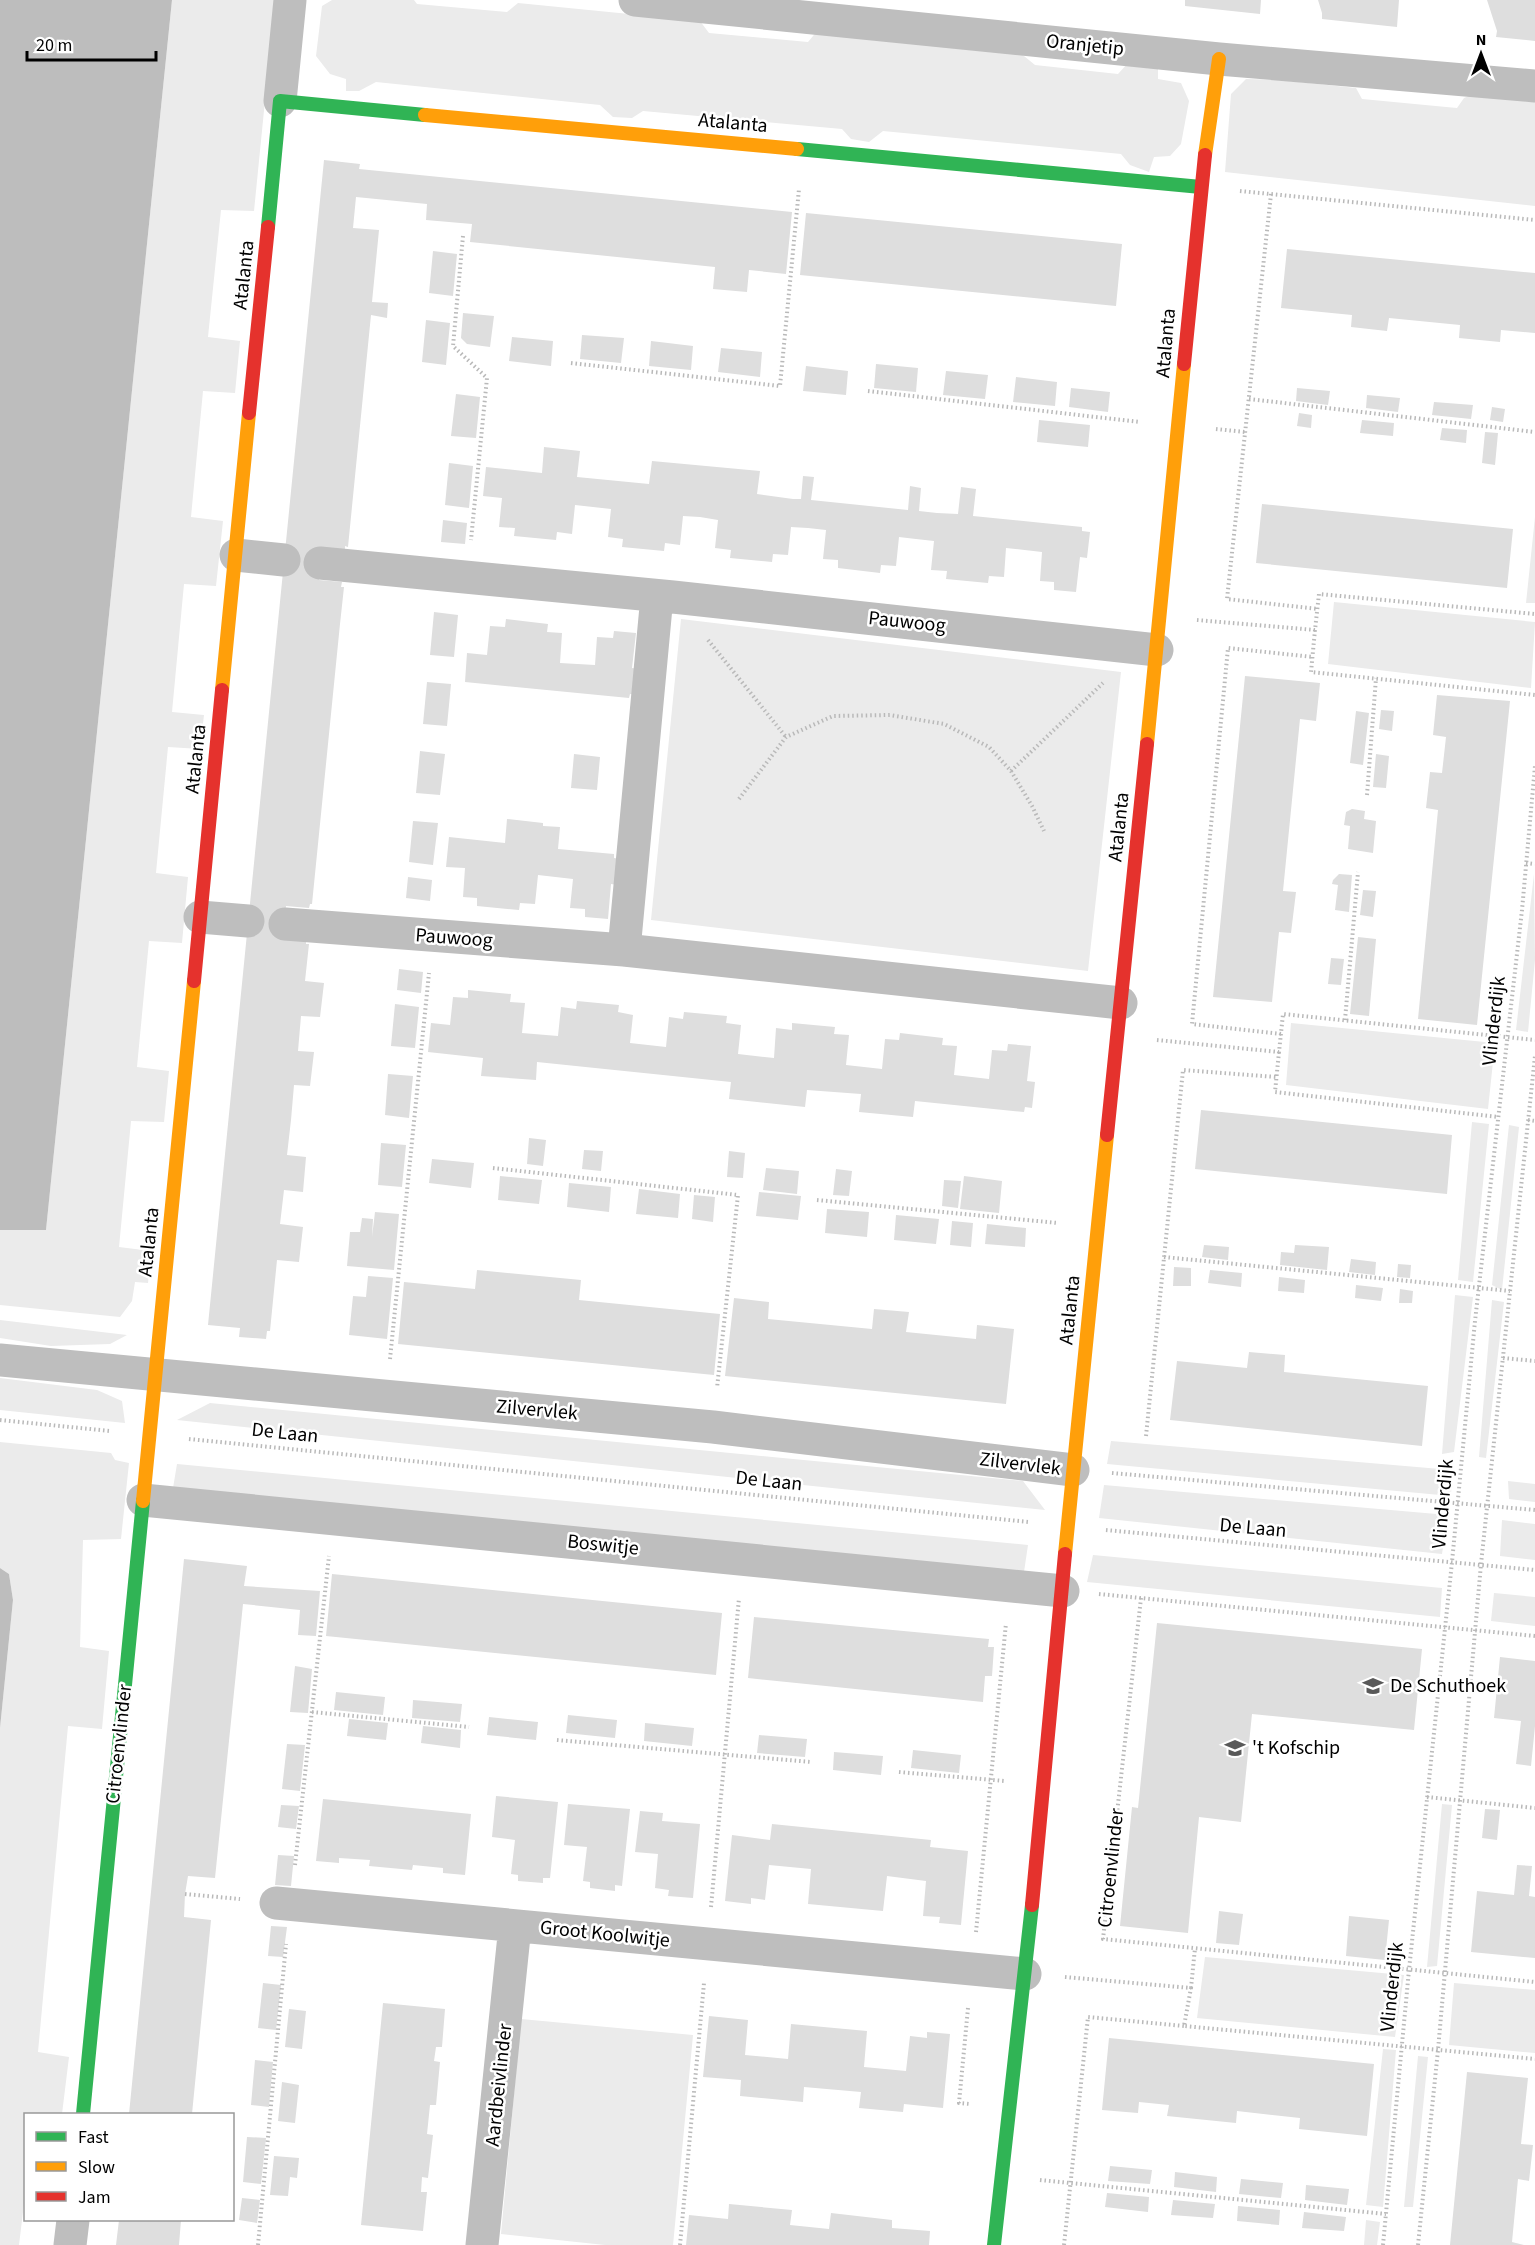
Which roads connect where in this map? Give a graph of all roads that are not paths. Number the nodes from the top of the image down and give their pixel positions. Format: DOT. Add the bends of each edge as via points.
graph roads {
  1 [pos="290,0"];
  2 [pos="635,0"];
  3 [pos="1219,59"];
  4 [pos="1535,86"];
  5 [pos="280,101"];
  6 [pos="1201,187"];
  7 [pos="236,555"];
  8 [pos="284,560"];
  9 [pos="320,563"];
  10 [pos="665,596"];
  11 [pos="1149,649"];
  12 [pos="200,917"];
  13 [pos="248,921"];
  14 [pos="285,924"];
  15 [pos="624,950"];
  16 [pos="1121,1003"];
  17 [pos="0,1360"];
  18 [pos="155,1373"];
  19 [pos="1073,1470"];
  20 [pos="143,1500"];
  21 [pos="1063,1591"];
  22 [pos="276,1903"];
  23 [pos="515,1926"];
  24 [pos="1025,1974"];
  25 [pos="83,2113"];
  26 [pos="73,2221"];
  27 [pos="70,2245"];
  28 [pos="482,2245"];
  29 [pos="994,2245"];
  1 -- 5 [label="street"];
  2 -- 3 [label="street, Oranjetip"];
  3 -- 4 [label="street, Oranjetip"];
  3 -- 6 [label="street, Atalanta"];
  5 -- 6 [label="street, Atalanta"];
  5 -- 7 [label="street, Atalanta"];
  6 -- 11 [label="street, Atalanta" via="1160,617"];
  7 -- 8 [label="street"];
  7 -- 12 [label="street, Atalanta"];
  9 -- 10 [label="street, Pauwoog"];
  10 -- 11 [label="street, Pauwoog"];
  10 -- 15 [label="street"];
  11 -- 16 [label="street, Atalanta"];
  12 -- 13 [label="street"];
  12 -- 18 [label="street, Atalanta"];
  14 -- 15 [label="street, Pauwoog"];
  15 -- 16 [label="street, Pauwoog"];
  16 -- 19 [label="street, Atalanta"];
  17 -- 18 [label="street, Zilvervlek"];
  18 -- 19 [label="street, Zilvervlek" via="713,1427"];
  18 -- 20 [label="street, Citroenvlinder"];
  19 -- 21 [label="street"];
  20 -- 21 [label="street, Boswitje"];
  20 -- 25 [label="street, Citroenvlinder"];
  21 -- 24 [label="street"];
  22 -- 23 [label="street, Groot Koolwitje"];
  23 -- 24 [label="street, Groot Koolwitje"];
  23 -- 28 [label="street, Aardbeivlinder"];
  24 -- 29 [label="street"];
  26 -- 27 [label="street"];
}
